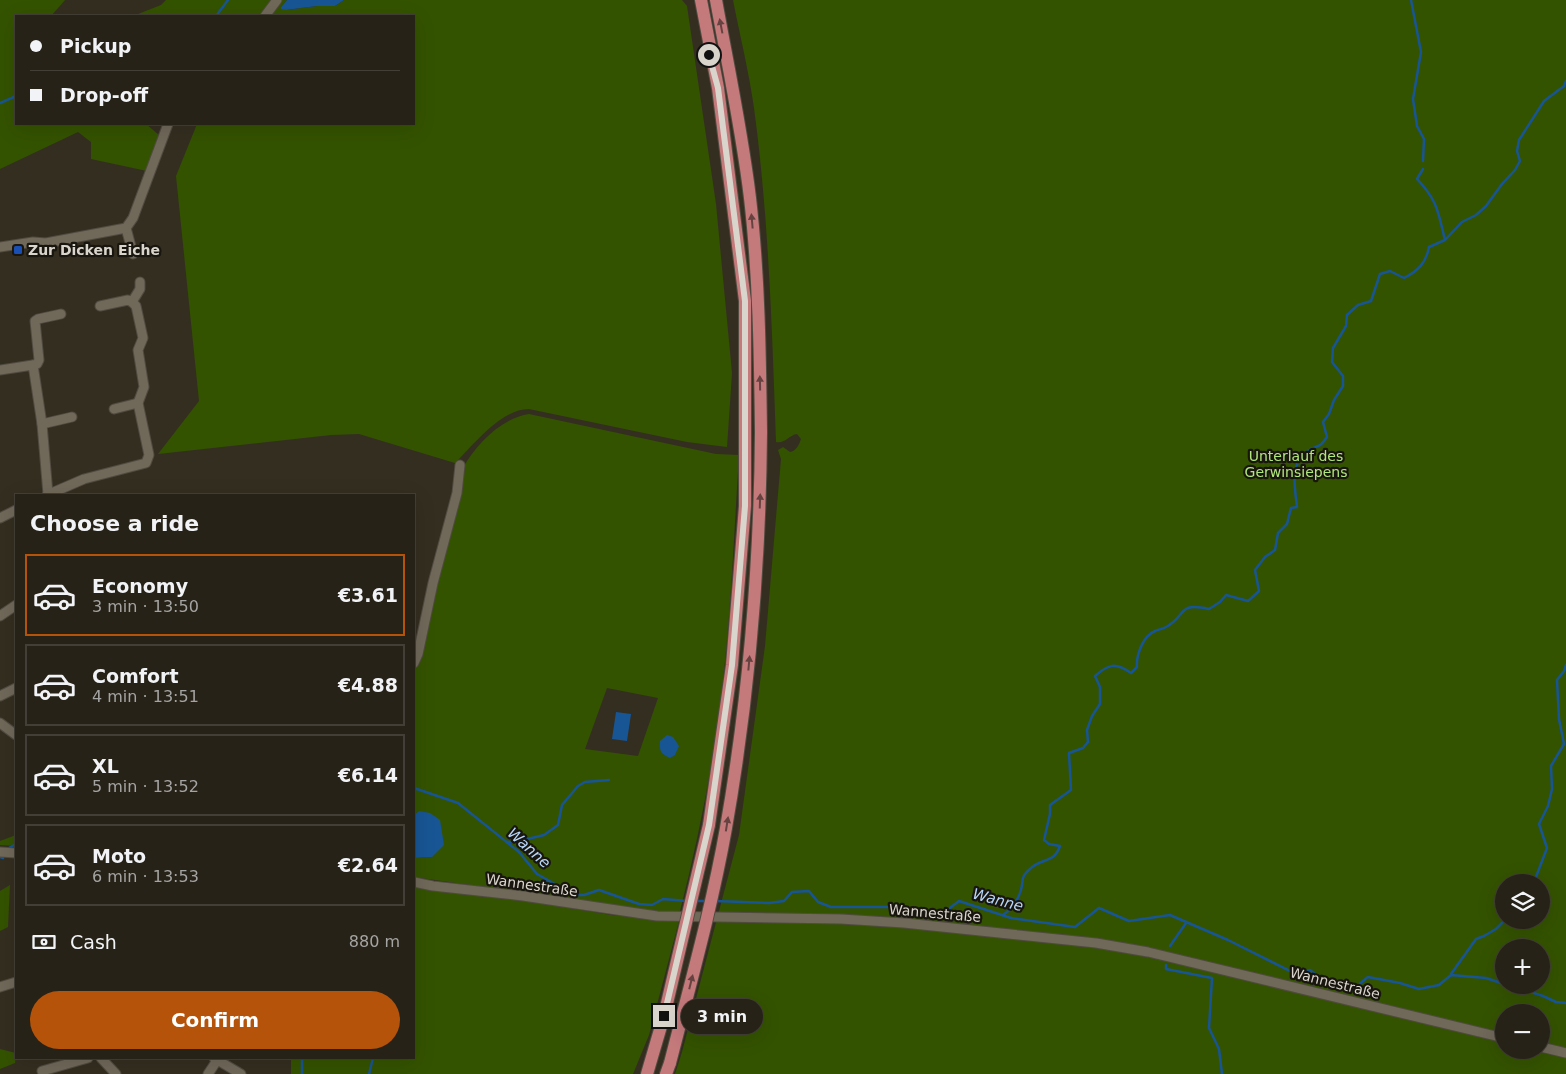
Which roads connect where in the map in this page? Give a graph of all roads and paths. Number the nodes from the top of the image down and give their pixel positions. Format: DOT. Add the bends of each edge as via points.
graph roads {
  1 [pos="277,0"];
  2 [pos="692,0"];
  3 [pos="701,0"];
  4 [pos="716,0"];
  5 [pos="266,15"];
  6 [pos="718,88"];
  7 [pos="168,125"];
  8 [pos="126,228"];
  9 [pos="0,247"];
  10 [pos="133,254"];
  11 [pos="140,282"];
  12 [pos="132,302"];
  13 [pos="100,306"];
  14 [pos="61,314"];
  15 [pos="33,365"];
  16 [pos="0,370"];
  17 [pos="138,403"];
  18 [pos="114,409"];
  19 [pos="72,418"];
  20 [pos="42,424"];
  21 [pos="460,465"];
  22 [pos="48,494"];
  23 [pos="50,494"];
  24 [pos="15,510"];
  25 [pos="0,518"];
  26 [pos="15,606"];
  27 [pos="0,616"];
  28 [pos="415,661"];
  29 [pos="15,688"];
  30 [pos="0,696"];
  31 [pos="0,723"];
  32 [pos="15,734"];
  33 [pos="0,852"];
  34 [pos="14,853"];
  35 [pos="415,882"];
  36 [pos="15,982"];
  37 [pos="0,987"];
  38 [pos="1495,1036"];
  39 [pos="1550,1049"];
  40 [pos="1566,1053"];
  41 [pos="84,1059"];
  42 [pos="102,1059"];
  43 [pos="216,1059"];
  44 [pos="218,1059"];
  45 [pos="668,1069"];
  46 [pos="42,1071"];
  47 [pos="116,1074"];
  48 [pos="208,1074"];
  49 [pos="241,1074"];
  50 [pos="646,1074"];
  1 -- 5 [label="street"];
  2 -- 6 [label="highway"];
  3 -- 6 [label="highway"];
  45 -- 4 [label="highway, one-way, bridge" via="712,899 728,817 749,666 760,500 759,298 750,197"];
  6 -- 50 [label="highway, bridge" via="745,301 745,506 732,665 709,825"];
  7 -- 8 [label="street" via="133,218"];
  8 -- 9 [label="street" via="46,243"];
  8 -- 10 [label="street"];
  11 -- 12 [label="street" via="140,289"];
  12 -- 13 [label="street"];
  12 -- 17 [label="street" via="136,306 143,340 138,350 144,388"];
  14 -- 15 [label="street" via="35,321 39,360"];
  15 -- 16 [label="street"];
  15 -- 20 [label="street"];
  17 -- 18 [label="street"];
  17 -- 23 [label="street" via="149,455 146,463 84,479"];
  19 -- 20 [label="street"];
  20 -- 22 [label="street"];
  21 -- 28 [label="street" via="457,493"];
  24 -- 25 [label="street"];
  26 -- 27 [label="street"];
  29 -- 30 [label="street"];
  31 -- 32 [label="street"];
  33 -- 34 [label="street"];
  35 -- 38 [label="street, Wannestraße" via="657,916 841,919 1096,943 1148,952"];
  36 -- 37 [label="street"];
  39 -- 40 [label="street"];
  41 -- 46 [label="street"];
  42 -- 47 [label="street"];
  43 -- 48 [label="street"];
  44 -- 49 [label="street"];
}
